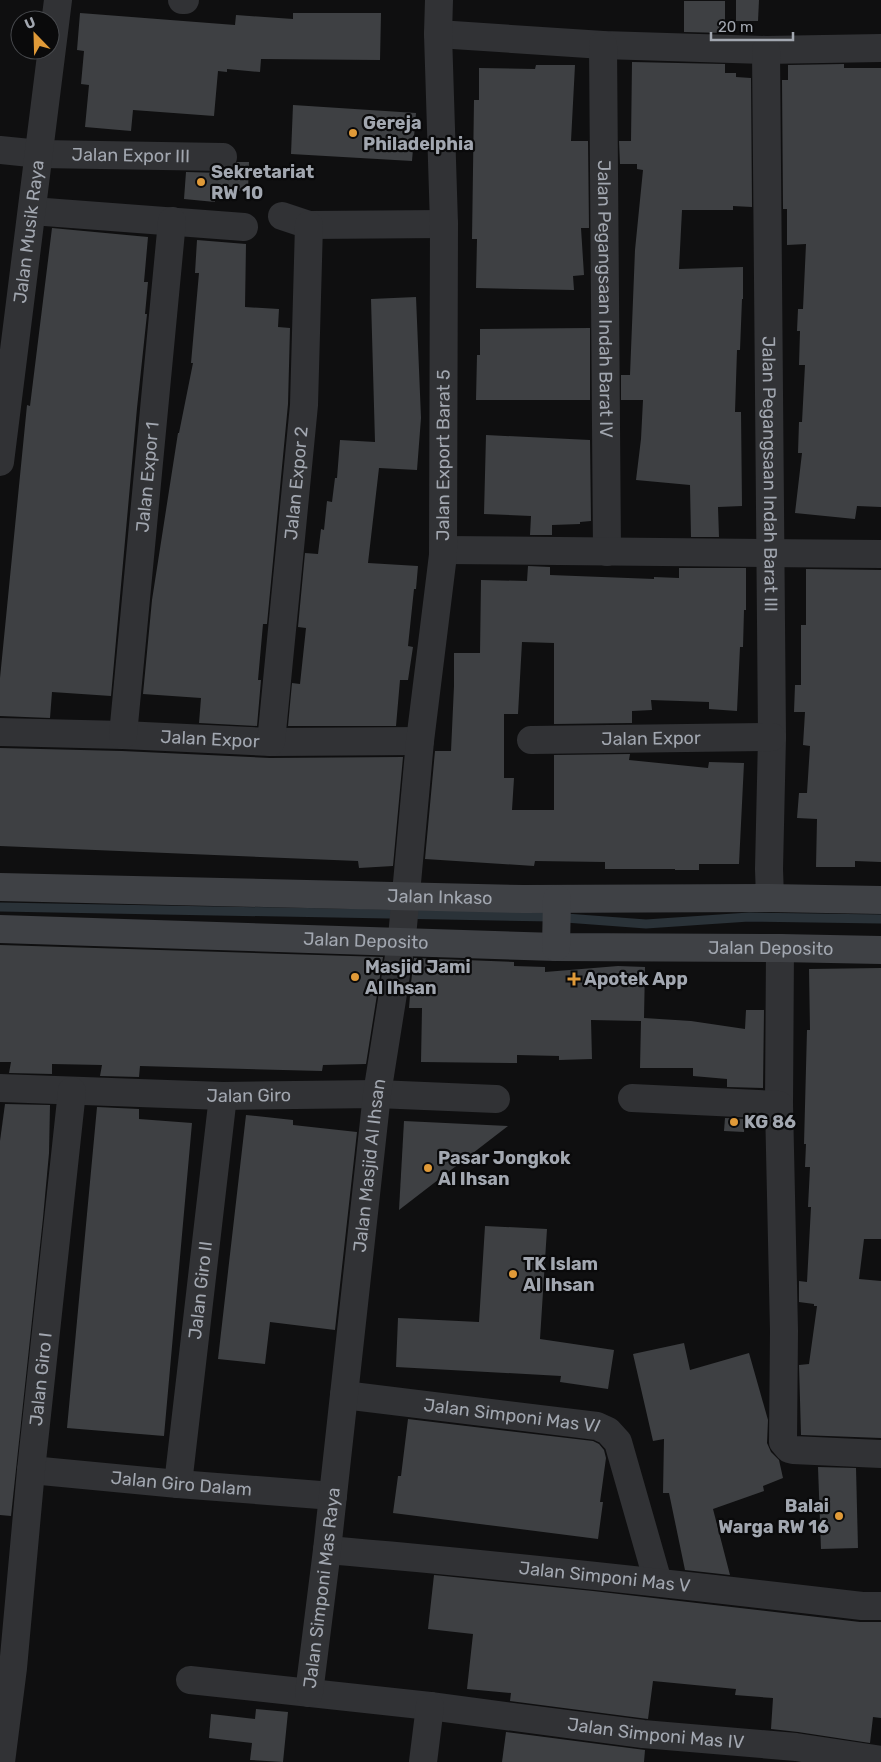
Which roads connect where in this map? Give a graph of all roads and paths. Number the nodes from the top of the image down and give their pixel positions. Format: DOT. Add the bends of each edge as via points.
graph roads {
  1 [pos="58,0"];
  2 [pos="439,0"];
  3 [pos="438,34"];
  4 [pos="602,45"];
  5 [pos="881,48"];
  6 [pos="766,50"];
  7 [pos="0,150"];
  8 [pos="40,154"];
  9 [pos="223,157"];
  10 [pos="32,211"];
  11 [pos="282,216"];
  12 [pos="172,221"];
  13 [pos="444,224"];
  14 [pos="309,226"];
  15 [pos="244,227"];
  16 [pos="0,462"];
  17 [pos="444,550"];
  18 [pos="607,552"];
  19 [pos="769,554"];
  20 [pos="881,554"];
  21 [pos="0,732"];
  22 [pos="123,734"];
  23 [pos="772,737"];
  24 [pos="531,740"];
  25 [pos="420,741"];
  26 [pos="272,742"];
  27 [pos="0,887"];
  28 [pos="770,898"];
  29 [pos="881,900"];
  30 [pos="405,902"];
  31 [pos="557,923"];
  32 [pos="0,929"];
  33 [pos="401,940"];
  34 [pos="780,948"];
  35 [pos="881,950"];
  36 [pos="0,1088"];
  37 [pos="72,1091"];
  38 [pos="377,1094"];
  39 [pos="223,1096"];
  40 [pos="632,1098"];
  41 [pos="496,1099"];
  42 [pos="779,1105"];
  43 [pos="344,1395"];
  44 [pos="881,1454"];
  45 [pos="31,1470"];
  46 [pos="178,1484"];
  47 [pos="333,1496"];
  48 [pos="327,1550"];
  49 [pos="658,1582"];
  50 [pos="881,1606"];
  51 [pos="6,1667"];
  52 [pos="190,1680"];
  53 [pos="309,1693"];
  54 [pos="430,1706"];
  55 [pos="881,1760"];
  56 [pos="2,1762"];
  57 [pos="423,1762"];
  1 -- 8 [label="street, Jalan Musik Raya"];
  2 -- 3 [label="street, Jalan Export Barat 5"];
  3 -- 4 [label="street"];
  3 -- 13 [label="street, Jalan Export Barat 5"];
  4 -- 6 [label="street"];
  4 -- 18 [label="street, Jalan Pegangsaan Indah Barat IV"];
  5 -- 6 [label="street"];
  6 -- 19 [label="street, Jalan Pegangsaan Indah Barat III"];
  7 -- 8 [label="street, Jalan Expor III"];
  8 -- 9 [label="street, Jalan Expor III"];
  8 -- 10 [label="street, Jalan Musik Raya"];
  10 -- 12 [label="street"];
  10 -- 16 [label="street, Jalan Musik Raya"];
  11 -- 14 [label="street"];
  12 -- 15 [label="street"];
  12 -- 22 [label="street, Jalan Expor 1"];
  13 -- 14 [label="street"];
  13 -- 17 [label="street, Jalan Export Barat 5"];
  14 -- 26 [label="street, Jalan Expor 2" via="304,404"];
  17 -- 18 [label="street"];
  17 -- 25 [label="street, Jalan Export Barat 5"];
  18 -- 19 [label="street"];
  19 -- 20 [label="street"];
  19 -- 23 [label="street, Jalan Pegangsaan Indah Barat III"];
  21 -- 22 [label="street, Jalan Expor"];
  22 -- 26 [label="street, Jalan Expor"];
  23 -- 24 [label="street, Jalan Expor"];
  23 -- 28 [label="street, Jalan Pegangsaan Indah Barat III"];
  25 -- 26 [label="street, Jalan Expor"];
  25 -- 30 [label="street, Jalan Export Barat 5"];
  27 -- 30 [label="street, Jalan Inkaso"];
  28 -- 29 [label="street, Jalan Inkaso"];
  28 -- 31 [label="street, Jalan Inkaso"];
  30 -- 31 [label="street, Jalan Inkaso"];
  30 -- 33 [label="street, Jalan Masjid Al Ihsan"];
  31 -- 33 [label="street, Jalan Deposito"];
  31 -- 34 [label="street, Jalan Deposito"];
  32 -- 33 [label="street, Jalan Deposito"];
  33 -- 38 [label="street, Jalan Masjid Al Ihsan"];
  34 -- 35 [label="street, Jalan Deposito"];
  34 -- 42 [label="street"];
  36 -- 37 [label="street, Jalan Giro"];
  37 -- 39 [label="street, Jalan Giro"];
  37 -- 45 [label="street, Jalan Giro I"];
  38 -- 39 [label="street, Jalan Giro"];
  38 -- 41 [label="street, Jalan Giro"];
  38 -- 43 [label="street, Jalan Masjid Al Ihsan"];
  39 -- 46 [label="street, Jalan Giro II"];
  40 -- 42 [label="street"];
  42 -- 44 [label="street" via="783,1442 793,1450"];
  43 -- 47 [label="street, Jalan Simponi Mas Raya"];
  43 -- 49 [label="street, Jalan Simponi Mas VI" via="597,1426 608,1431 618,1442"];
  45 -- 46 [label="street, Jalan Giro Dalam"];
  45 -- 51 [label="street, Jalan Giro I"];
  46 -- 47 [label="street, Jalan Giro Dalam"];
  47 -- 48 [label="street, Jalan Simponi Mas Raya"];
  48 -- 49 [label="street, Jalan Simponi Mas V"];
  48 -- 53 [label="street, Jalan Simponi Mas Raya"];
  49 -- 50 [label="street, Jalan Simponi Mas V"];
  51 -- 56 [label="street, Jalan Giro I"];
  52 -- 53 [label="street"];
  53 -- 54 [label="street, Jalan Simponi Mas Raya"];
  54 -- 55 [label="street, Jalan Simponi Mas IV" via="643,1734 796,1746"];
  54 -- 57 [label="street"];
}
